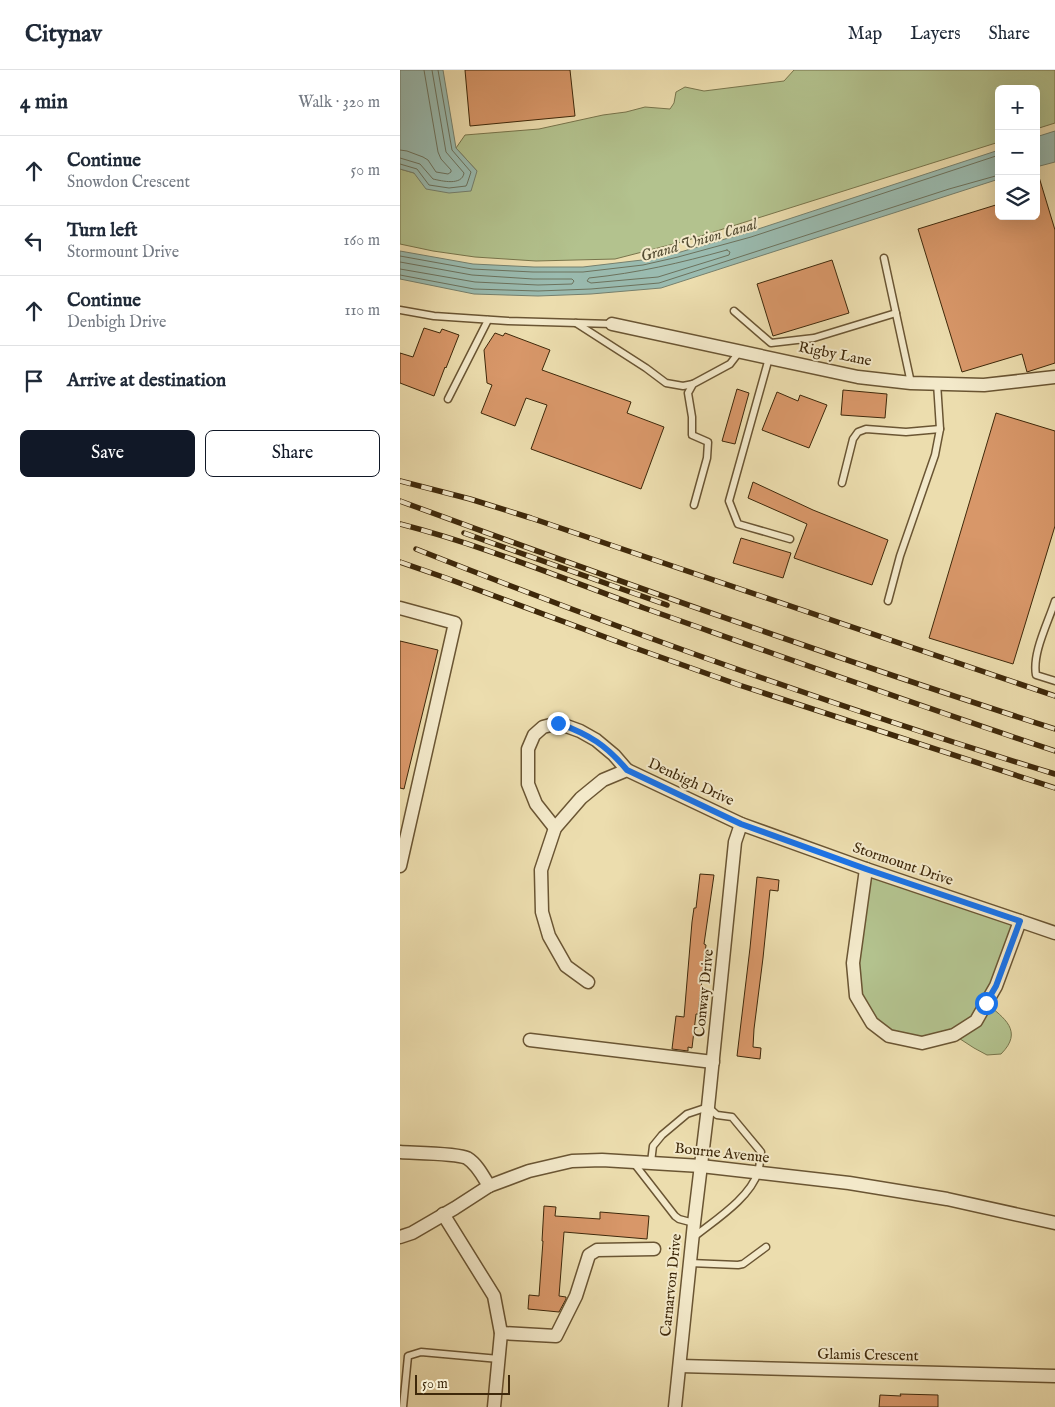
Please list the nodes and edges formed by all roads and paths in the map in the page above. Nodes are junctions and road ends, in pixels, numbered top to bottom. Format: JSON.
{"nodes":[{"id":1,"x":884,"y":258,"type":"dead end"},
{"id":2,"x":400,"y":310,"type":"edge"},
{"id":3,"x":734,"y":311,"type":"dead end"},
{"id":4,"x":896,"y":313,"type":"junction"},
{"id":5,"x":488,"y":320,"type":"junction"},
{"id":6,"x":576,"y":323,"type":"junction"},
{"id":7,"x":612,"y":324,"type":"joint"},
{"id":8,"x":740,"y":351,"type":"junction"},
{"id":9,"x":769,"y":358,"type":"junction"},
{"id":10,"x":1055,"y":377,"type":"edge"},
{"id":11,"x":911,"y":383,"type":"junction"},
{"id":12,"x":937,"y":383,"type":"junction"},
{"id":13,"x":693,"y":384,"type":"junction"},
{"id":14,"x":448,"y":399,"type":"dead end"},
{"id":15,"x":940,"y":429,"type":"junction"},
{"id":16,"x":842,"y":483,"type":"dead end"},
{"id":17,"x":694,"y":505,"type":"dead end"},
{"id":18,"x":790,"y":539,"type":"dead end"},
{"id":19,"x":888,"y":601,"type":"dead end"},
{"id":20,"x":1055,"y":602,"type":"edge"},
{"id":21,"x":400,"y":608,"type":"edge"},
{"id":22,"x":1055,"y":681,"type":"edge"},
{"id":23,"x":627,"y":770,"type":"junction"},
{"id":24,"x":741,"y":824,"type":"junction"},
{"id":25,"x":555,"y":828,"type":"junction"},
{"id":26,"x":400,"y":866,"type":"edge"},
{"id":27,"x":866,"y":869,"type":"junction"},
{"id":28,"x":1020,"y":921,"type":"junction"},
{"id":29,"x":1055,"y":934,"type":"edge"},
{"id":30,"x":588,"y":982,"type":"dead end"},
{"id":31,"x":530,"y":1040,"type":"dead end"},
{"id":32,"x":713,"y":1062,"type":"junction"},
{"id":33,"x":708,"y":1107,"type":"junction"},
{"id":34,"x":400,"y":1152,"type":"edge"},
{"id":35,"x":632,"y":1162,"type":"junction"},
{"id":36,"x":651,"y":1162,"type":"junction"},
{"id":37,"x":701,"y":1166,"type":"junction"},
{"id":38,"x":758,"y":1172,"type":"junction"},
{"id":39,"x":489,"y":1186,"type":"junction"},
{"id":40,"x":443,"y":1214,"type":"junction"},
{"id":41,"x":694,"y":1223,"type":"junction"},
{"id":42,"x":1055,"y":1223,"type":"edge"},
{"id":43,"x":400,"y":1237,"type":"edge"},
{"id":44,"x":692,"y":1238,"type":"junction"},
{"id":45,"x":766,"y":1246,"type":"dead end"},
{"id":46,"x":654,"y":1249,"type":"dead end"},
{"id":47,"x":690,"y":1263,"type":"junction"},
{"id":48,"x":502,"y":1333,"type":"junction"},
{"id":49,"x":499,"y":1359,"type":"junction"},
{"id":50,"x":680,"y":1366,"type":"junction"},
{"id":51,"x":1055,"y":1376,"type":"edge"},
{"id":52,"x":404,"y":1407,"type":"edge"},
{"id":53,"x":494,"y":1407,"type":"edge"},
{"id":54,"x":675,"y":1407,"type":"edge"}],
"edges":[{"from":1,"to":4,"type":"lane"},
{"from":2,"to":5,"type":"lane"},
{"from":3,"to":4,"type":"lane"},
{"from":4,"to":11,"type":"lane"},
{"from":5,"to":6,"type":"lane"},
{"from":5,"to":14,"type":"lane"},
{"from":6,"to":7,"type":"lane"},
{"from":6,"to":13,"type":"lane"},
{"from":7,"to":8,"type":"street","name":"Rigby Lane"},
{"from":8,"to":9,"type":"street","name":"Rigby Lane"},
{"from":8,"to":13,"type":"lane"},
{"from":9,"to":11,"type":"street","name":"Rigby Lane"},
{"from":9,"to":18,"type":"lane"},
{"from":10,"to":12,"type":"street","name":"Rigby Lane"},
{"from":11,"to":12,"type":"street","name":"Rigby Lane"},
{"from":12,"to":15,"type":"lane"},
{"from":13,"to":17,"type":"lane"},
{"from":15,"to":16,"type":"lane"},
{"from":15,"to":19,"type":"lane"},
{"from":20,"to":22,"type":"lane"},
{"from":21,"to":26,"type":"street"},
{"from":23,"to":24,"type":"street","name":"Denbigh Drive"},
{"from":23,"to":25,"type":"street","name":"Denbigh Drive"},
{"from":23,"to":25,"type":"street","name":"Denbigh Drive"},
{"from":24,"to":27,"type":"street","name":"Stormount Drive"},
{"from":24,"to":32,"type":"street","name":"Conway Drive"},
{"from":25,"to":30,"type":"street","name":"Denbigh Drive"},
{"from":27,"to":28,"type":"street","name":"Stormount Drive"},
{"from":27,"to":28,"type":"street"},
{"from":28,"to":29,"type":"street","name":"Stormount Drive"},
{"from":31,"to":32,"type":"street"},
{"from":32,"to":33,"type":"street","name":"Conway Drive"},
{"from":33,"to":36,"type":"lane"},
{"from":33,"to":37,"type":"street","name":"Conway Drive"},
{"from":33,"to":38,"type":"lane"},
{"from":34,"to":39,"type":"street"},
{"from":35,"to":36,"type":"street","name":"Bourne Avenue"},
{"from":35,"to":39,"type":"street","name":"Bourne Avenue"},
{"from":35,"to":41,"type":"lane"},
{"from":36,"to":37,"type":"street","name":"Bourne Avenue"},
{"from":37,"to":38,"type":"street","name":"Bourne Avenue"},
{"from":37,"to":41,"type":"street","name":"Carnarvon Drive"},
{"from":38,"to":42,"type":"street","name":"Bourne Avenue"},
{"from":38,"to":44,"type":"lane"},
{"from":39,"to":40,"type":"street","name":"Bourne Avenue"},
{"from":40,"to":43,"type":"street","name":"Bourne Avenue"},
{"from":40,"to":48,"type":"street"},
{"from":41,"to":44,"type":"street","name":"Carnarvon Drive"},
{"from":44,"to":47,"type":"street","name":"Carnarvon Drive"},
{"from":45,"to":47,"type":"lane"},
{"from":46,"to":48,"type":"street"},
{"from":47,"to":50,"type":"street","name":"Carnarvon Drive"},
{"from":48,"to":49,"type":"street"},
{"from":49,"to":52,"type":"lane"},
{"from":49,"to":53,"type":"street"},
{"from":50,"to":51,"type":"street","name":"Glamis Crescent"},
{"from":50,"to":54,"type":"street","name":"Carnarvon Drive"}]}
